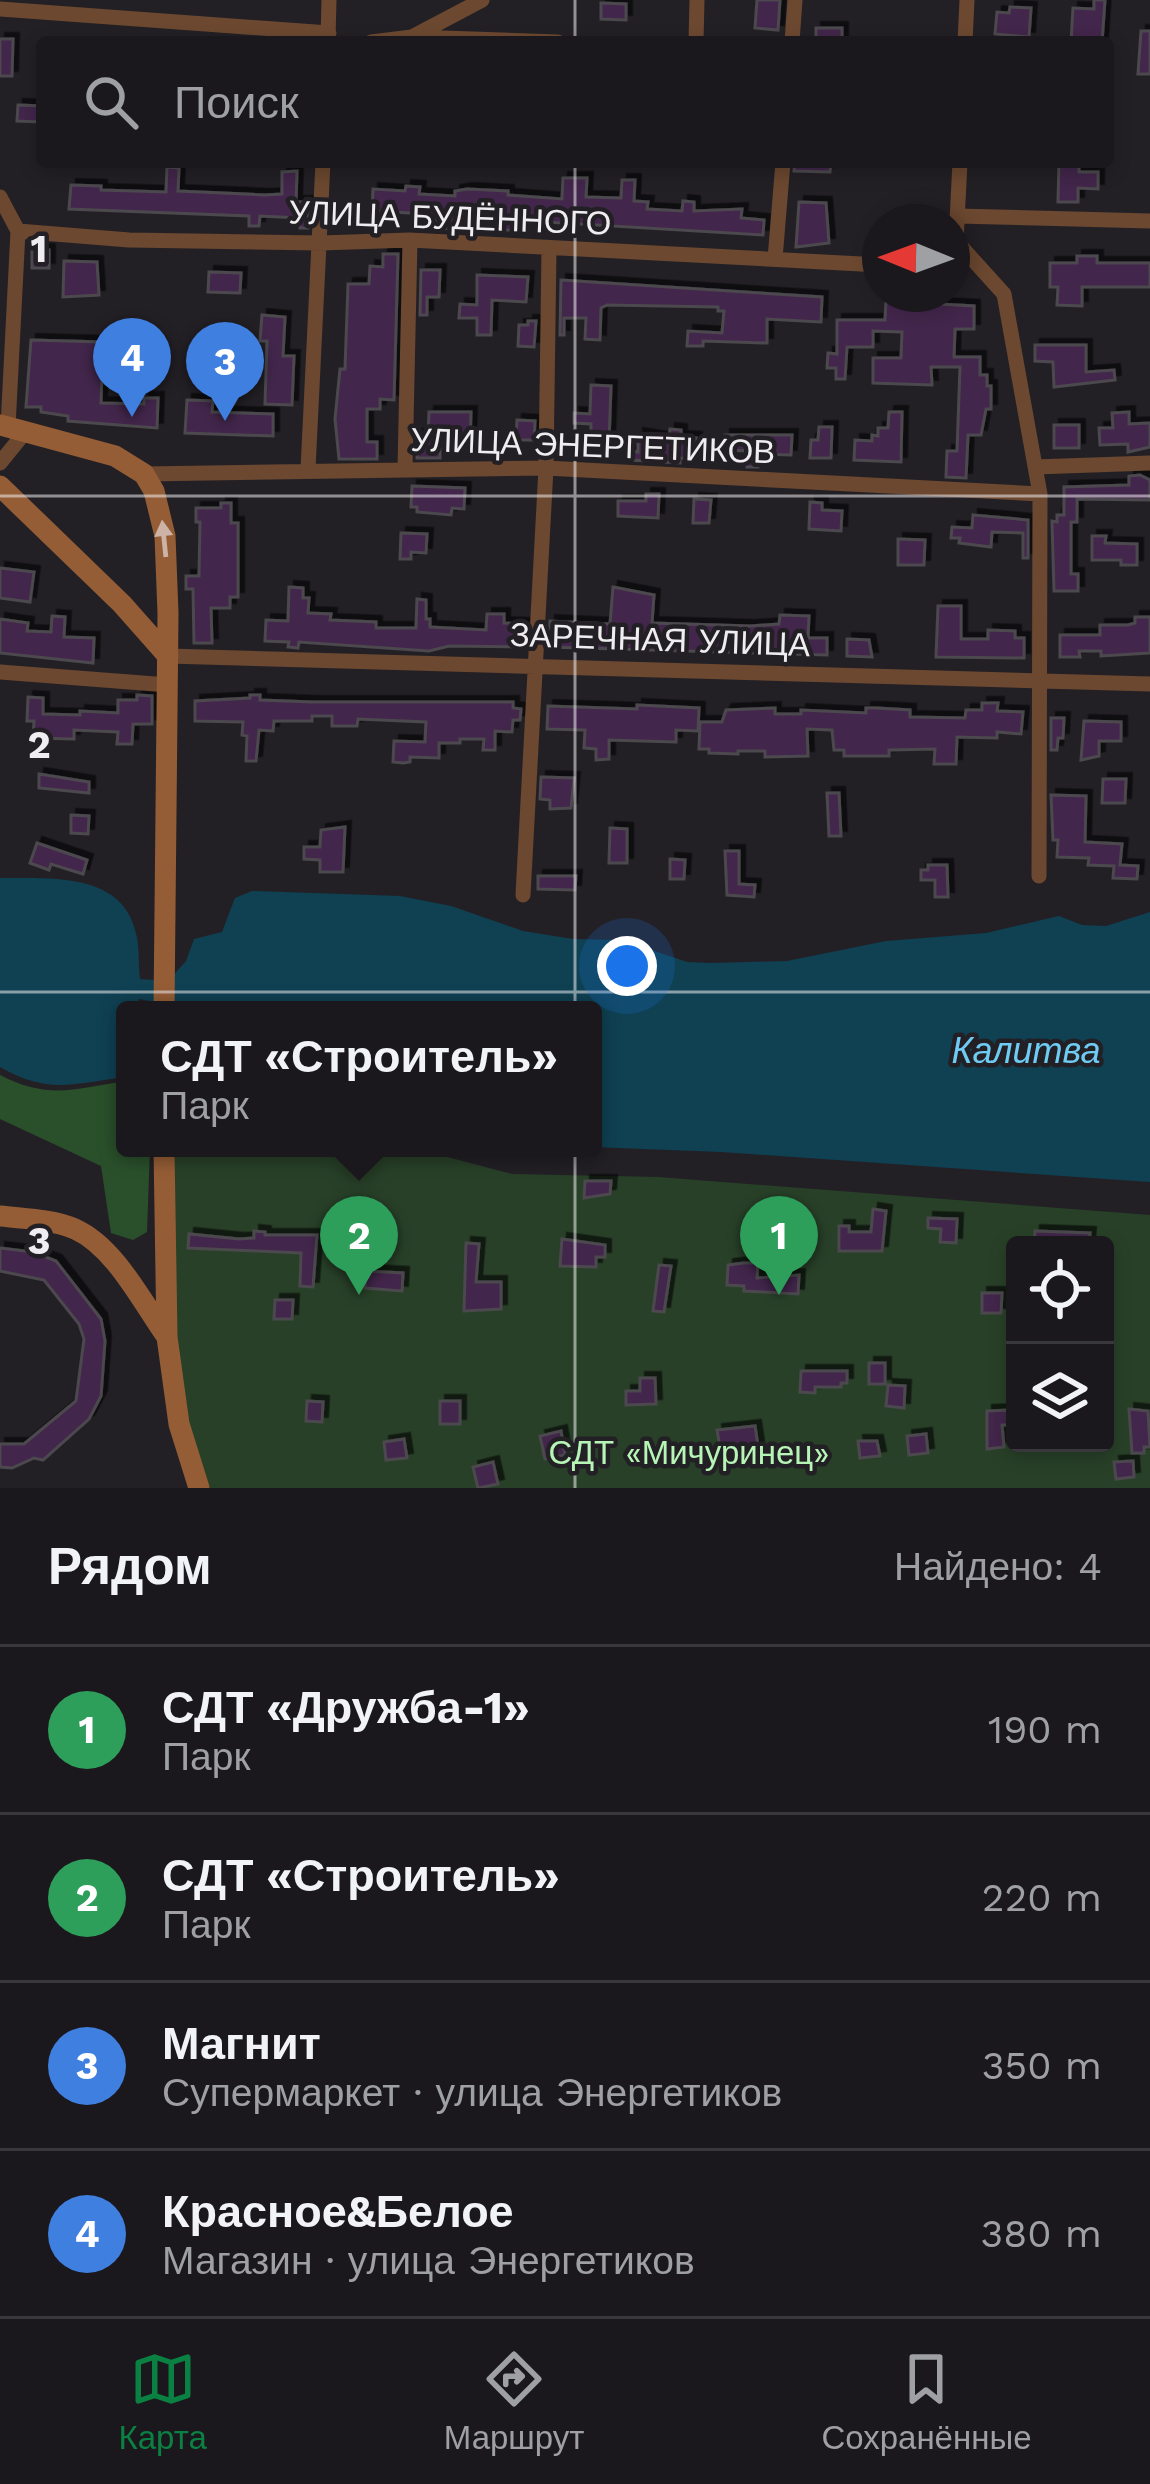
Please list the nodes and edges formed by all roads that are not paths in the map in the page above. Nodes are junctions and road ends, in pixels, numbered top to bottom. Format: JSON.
{"nodes":[{"id":1,"x":329,"y":0,"type":"edge"},
{"id":2,"x":482,"y":0,"type":"edge"},
{"id":3,"x":697,"y":0,"type":"edge"},
{"id":4,"x":795,"y":0,"type":"edge"},
{"id":5,"x":967,"y":0,"type":"edge"},
{"id":6,"x":0,"y":9,"type":"edge"},
{"id":7,"x":305,"y":36,"type":"edge"},
{"id":8,"x":328,"y":36,"type":"edge"},
{"id":9,"x":414,"y":36,"type":"edge"},
{"id":10,"x":696,"y":36,"type":"edge"},
{"id":11,"x":792,"y":36,"type":"edge"},
{"id":12,"x":965,"y":36,"type":"edge"},
{"id":13,"x":324,"y":168,"type":"edge"},
{"id":14,"x":783,"y":168,"type":"edge"},
{"id":15,"x":959,"y":168,"type":"edge"},
{"id":16,"x":0,"y":197,"type":"edge"},
{"id":17,"x":957,"y":204,"type":"edge"},
{"id":18,"x":970,"y":216,"type":"edge"},
{"id":19,"x":1150,"y":220,"type":"edge"},
{"id":20,"x":18,"y":231,"type":"junction"},
{"id":21,"x":410,"y":240,"type":"junction"},
{"id":22,"x":322,"y":243,"type":"junction"},
{"id":23,"x":549,"y":248,"type":"junction"},
{"id":24,"x":775,"y":260,"type":"junction"},
{"id":25,"x":970,"y":260,"type":"edge"},
{"id":26,"x":862,"y":264,"type":"edge"},
{"id":27,"x":11,"y":428,"type":"edge"},
{"id":28,"x":0,"y":463,"type":"edge"},
{"id":29,"x":1150,"y":463,"type":"edge"},
{"id":30,"x":1035,"y":467,"type":"junction"},
{"id":31,"x":546,"y":468,"type":"junction"},
{"id":32,"x":308,"y":469,"type":"junction"},
{"id":33,"x":405,"y":469,"type":"junction"},
{"id":34,"x":144,"y":474,"type":"junction"},
{"id":35,"x":0,"y":486,"type":"edge"},
{"id":36,"x":1040,"y":494,"type":"junction"},
{"id":37,"x":168,"y":613,"type":"junction"},
{"id":38,"x":142,"y":627,"type":"junction"},
{"id":39,"x":168,"y":656,"type":"junction"},
{"id":40,"x":536,"y":665,"type":"junction"},
{"id":41,"x":0,"y":672,"type":"edge"},
{"id":42,"x":1042,"y":679,"type":"junction"},
{"id":43,"x":1150,"y":684,"type":"edge"},
{"id":44,"x":168,"y":685,"type":"junction"},
{"id":45,"x":1039,"y":876,"type":"dead end"},
{"id":46,"x":524,"y":895,"type":"dead end"},
{"id":47,"x":164,"y":1001,"type":"edge"},
{"id":48,"x":164,"y":1157,"type":"edge"},
{"id":49,"x":0,"y":1216,"type":"edge"},
{"id":50,"x":167,"y":1337,"type":"junction"},
{"id":51,"x":200,"y":1488,"type":"edge"}],
"edges":[{"from":1,"to":8,"type":"street"},
{"from":2,"to":9,"type":"street"},
{"from":3,"to":10,"type":"street"},
{"from":4,"to":11,"type":"street"},
{"from":5,"to":12,"type":"street"},
{"from":6,"to":7,"type":"street"},
{"from":13,"to":22,"type":"street"},
{"from":14,"to":24,"type":"street"},
{"from":15,"to":17,"type":"street"},
{"from":16,"to":20,"type":"street"},
{"from":18,"to":19,"type":"street"},
{"from":20,"to":22,"type":"street","name":"УЛИЦА БУДЁННОГО"},
{"from":20,"to":27,"type":"street"},
{"from":21,"to":22,"type":"street","name":"УЛИЦА БУДЁННОГО"},
{"from":21,"to":23,"type":"street","name":"УЛИЦА БУДЁННОГО"},
{"from":21,"to":33,"type":"street"},
{"from":22,"to":32,"type":"street"},
{"from":23,"to":24,"type":"street","name":"УЛИЦА БУДЁННОГО"},
{"from":23,"to":31,"type":"street"},
{"from":24,"to":26,"type":"street","name":"УЛИЦА БУДЁННОГО"},
{"from":25,"to":30,"type":"street"},
{"from":27,"to":28,"type":"street"},
{"from":27,"to":34,"type":"main road"},
{"from":29,"to":30,"type":"street"},
{"from":30,"to":36,"type":"street"},
{"from":31,"to":33,"type":"street","name":"УЛИЦА ЭНЕРГЕТИКОВ"},
{"from":31,"to":36,"type":"street","name":"УЛИЦА ЭНЕРГЕТИКОВ"},
{"from":31,"to":40,"type":"street"},
{"from":32,"to":33,"type":"street","name":"УЛИЦА ЭНЕРГЕТИКОВ"},
{"from":32,"to":34,"type":"street","name":"УЛИЦА ЭНЕРГЕТИКОВ"},
{"from":37,"to":34,"type":"main road","one_way":true},
{"from":35,"to":38,"type":"main road"},
{"from":36,"to":42,"type":"street"},
{"from":37,"to":38,"type":"street"},
{"from":37,"to":39,"type":"main road"},
{"from":38,"to":39,"type":"main road"},
{"from":39,"to":40,"type":"street","name":"ЗАРЕЧНАЯ УЛИЦА"},
{"from":39,"to":44,"type":"main road"},
{"from":40,"to":42,"type":"street","name":"ЗАРЕЧНАЯ УЛИЦА"},
{"from":40,"to":46,"type":"street"},
{"from":41,"to":44,"type":"street"},
{"from":42,"to":43,"type":"street","name":"ЗАРЕЧНАЯ УЛИЦА"},
{"from":42,"to":45,"type":"street"},
{"from":44,"to":47,"type":"main road"},
{"from":48,"to":50,"type":"main road"},
{"from":49,"to":50,"type":"main road"},
{"from":50,"to":51,"type":"main road"}]}
